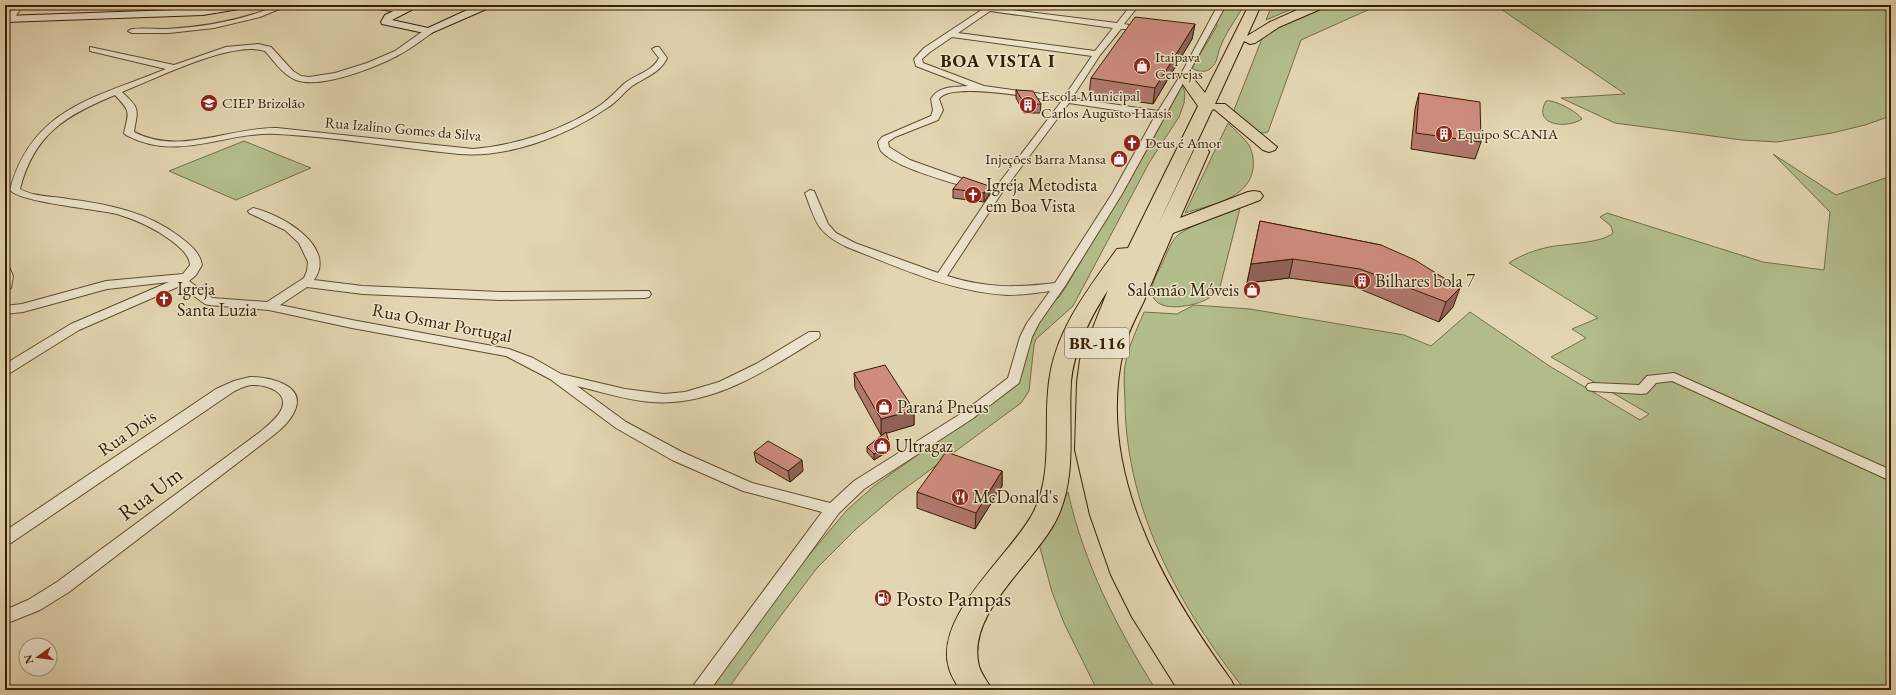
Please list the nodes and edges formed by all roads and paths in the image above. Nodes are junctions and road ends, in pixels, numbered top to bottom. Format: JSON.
{"nodes":[{"id":1,"x":246,"y":5,"type":"edge"},
{"id":2,"x":285,"y":5,"type":"edge"},
{"id":3,"x":369,"y":5,"type":"edge"},
{"id":4,"x":416,"y":5,"type":"edge"},
{"id":5,"x":487,"y":5,"type":"edge"},
{"id":6,"x":1134,"y":5,"type":"edge"},
{"id":7,"x":1222,"y":5,"type":"edge"},
{"id":8,"x":1254,"y":5,"type":"edge"},
{"id":9,"x":1264,"y":5,"type":"edge"},
{"id":10,"x":1319,"y":5,"type":"edge"},
{"id":11,"x":18,"y":7,"type":"edge"},
{"id":12,"x":992,"y":7,"type":"edge"},
{"id":13,"x":401,"y":11,"type":"junction"},
{"id":14,"x":6,"y":17,"type":"edge"},
{"id":15,"x":1120,"y":26,"type":"junction"},
{"id":16,"x":1136,"y":28,"type":"edge"},
{"id":17,"x":132,"y":31,"type":"dead end"},
{"id":18,"x":429,"y":31,"type":"junction"},
{"id":19,"x":950,"y":34,"type":"junction"},
{"id":20,"x":1250,"y":40,"type":"junction"},
{"id":21,"x":93,"y":49,"type":"dead end"},
{"id":22,"x":656,"y":49,"type":"dead end"},
{"id":23,"x":1098,"y":54,"type":"junction"},
{"id":24,"x":174,"y":68,"type":"junction"},
{"id":25,"x":1184,"y":76,"type":"junction"},
{"id":26,"x":982,"y":88,"type":"junction"},
{"id":27,"x":117,"y":92,"type":"junction"},
{"id":28,"x":1067,"y":100,"type":"junction"},
{"id":29,"x":1213,"y":107,"type":"junction"},
{"id":30,"x":1161,"y":114,"type":"junction"},
{"id":31,"x":1269,"y":147,"type":"dead end"},
{"id":32,"x":1170,"y":182,"type":"junction"},
{"id":33,"x":990,"y":191,"type":"junction"},
{"id":34,"x":810,"y":193,"type":"dead end"},
{"id":35,"x":1254,"y":196,"type":"dead end"},
{"id":36,"x":253,"y":211,"type":"dead end"},
{"id":37,"x":1164,"y":230,"type":"junction"},
{"id":38,"x":5,"y":269,"type":"edge"},
{"id":39,"x":940,"y":278,"type":"junction"},
{"id":40,"x":184,"y":279,"type":"junction"},
{"id":41,"x":305,"y":283,"type":"junction"},
{"id":42,"x":1059,"y":286,"type":"junction"},
{"id":43,"x":5,"y":288,"type":"edge"},
{"id":44,"x":645,"y":294,"type":"dead end"},
{"id":45,"x":270,"y":306,"type":"junction"},
{"id":46,"x":5,"y":310,"type":"edge"},
{"id":47,"x":814,"y":336,"type":"dead end"},
{"id":48,"x":5,"y":370,"type":"edge"},
{"id":49,"x":555,"y":376,"type":"junction"},
{"id":50,"x":278,"y":386,"type":"joint"},
{"id":51,"x":1593,"y":387,"type":"dead end"},
{"id":52,"x":1891,"y":476,"type":"edge"},
{"id":53,"x":833,"y":509,"type":"junction"},
{"id":54,"x":5,"y":540,"type":"edge"},
{"id":55,"x":5,"y":617,"type":"edge"},
{"id":56,"x":699,"y":690,"type":"edge"},
{"id":57,"x":976,"y":690,"type":"edge"},
{"id":58,"x":1195,"y":690,"type":"edge"},
{"id":59,"x":1220,"y":690,"type":"edge"}],
"edges":[{"from":1,"to":14,"type":"street"},
{"from":2,"to":17,"type":"street"},
{"from":3,"to":13,"type":"street"},
{"from":4,"to":13,"type":"street"},
{"from":5,"to":18,"type":"street"},
{"from":6,"to":15,"type":"street"},
{"from":7,"to":25,"type":"street"},
{"from":8,"to":29,"type":"highway","number":"BR-116"},
{"from":9,"to":20,"type":"highway","number":"BR-116"},
{"from":10,"to":20,"type":"highway"},
{"from":11,"to":14,"type":"street"},
{"from":12,"to":15,"type":"street"},
{"from":12,"to":19,"type":"street"},
{"from":13,"to":18,"type":"street"},
{"from":15,"to":16,"type":"street"},
{"from":15,"to":23,"type":"street"},
{"from":18,"to":24,"type":"street"},
{"from":19,"to":23,"type":"street"},
{"from":19,"to":26,"type":"street"},
{"from":20,"to":29,"type":"highway","number":"BR-116"},
{"from":21,"to":24,"type":"street"},
{"from":22,"to":27,"type":"street","name":"Rua Izalino Gomes da Silva"},
{"from":23,"to":28,"type":"street"},
{"from":24,"to":27,"type":"street"},
{"from":25,"to":29,"type":"highway"},
{"from":25,"to":30,"type":"street"},
{"from":26,"to":28,"type":"street"},
{"from":26,"to":33,"type":"street"},
{"from":27,"to":40,"type":"street"},
{"from":28,"to":30,"type":"street"},
{"from":28,"to":33,"type":"street"},
{"from":29,"to":31,"type":"highway"},
{"from":29,"to":32,"type":"highway","number":"BR-116"},
{"from":29,"to":37,"type":"highway","number":"BR-116"},
{"from":30,"to":42,"type":"street"},
{"from":32,"to":57,"type":"highway"},
{"from":32,"to":58,"type":"highway","number":"BR-116"},
{"from":33,"to":39,"type":"street"},
{"from":34,"to":39,"type":"street"},
{"from":35,"to":37,"type":"highway"},
{"from":36,"to":41,"type":"street"},
{"from":37,"to":59,"type":"highway","number":"BR-116"},
{"from":38,"to":43,"type":"street"},
{"from":39,"to":42,"type":"street"},
{"from":40,"to":45,"type":"street","name":"Rua Osmar Portugal"},
{"from":40,"to":46,"type":"street"},
{"from":40,"to":48,"type":"street"},
{"from":41,"to":44,"type":"street"},
{"from":41,"to":45,"type":"street"},
{"from":42,"to":53,"type":"street"},
{"from":45,"to":49,"type":"street","name":"Rua Osmar Portugal"},
{"from":47,"to":49,"type":"street"},
{"from":49,"to":53,"type":"street","name":"Rua Osmar Portugal"},
{"from":50,"to":54,"type":"street","name":"Rua Dois"},
{"from":50,"to":55,"type":"street","name":"Rua Um"},
{"from":51,"to":52,"type":"street"},
{"from":53,"to":56,"type":"street"}]}
